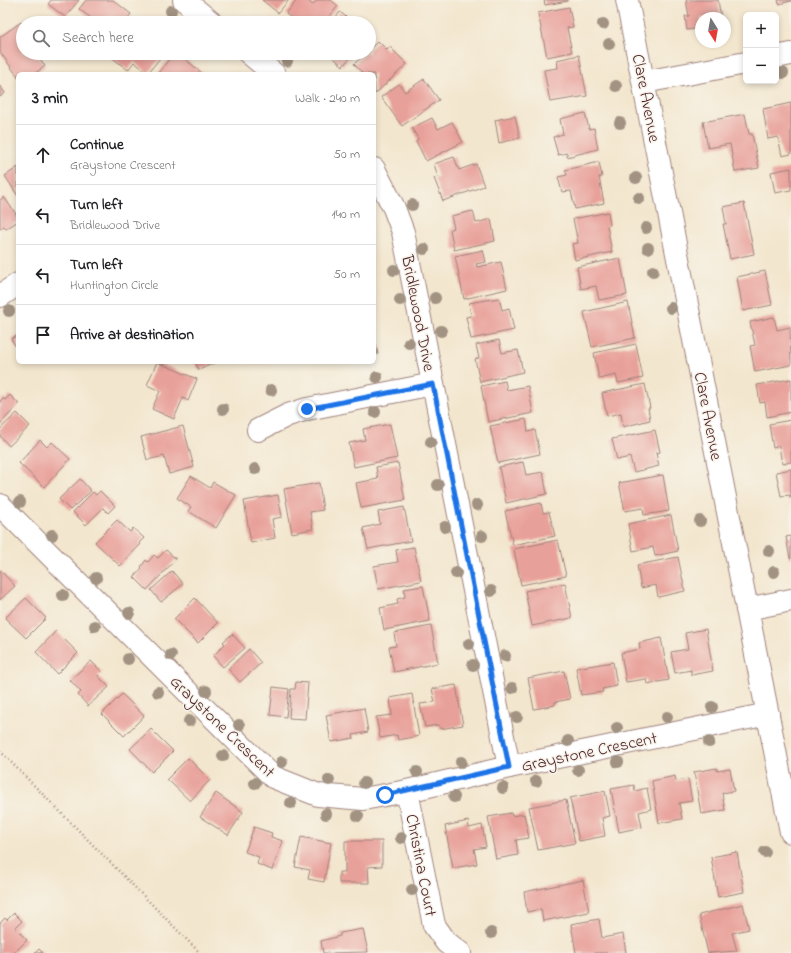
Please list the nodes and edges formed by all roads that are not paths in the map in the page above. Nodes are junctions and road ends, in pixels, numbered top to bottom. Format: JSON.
{"nodes":[{"id":1,"x":184,"y":0,"type":"edge"},
{"id":2,"x":627,"y":0,"type":"edge"},
{"id":3,"x":203,"y":16,"type":"edge"},
{"id":4,"x":791,"y":54,"type":"edge"},
{"id":5,"x":779,"y":56,"type":"edge"},
{"id":6,"x":743,"y":64,"type":"edge"},
{"id":7,"x":644,"y":82,"type":"junction"},
{"id":8,"x":376,"y":173,"type":"edge"},
{"id":9,"x":16,"y":285,"type":"edge"},
{"id":10,"x":0,"y":296,"type":"edge"},
{"id":11,"x":433,"y":384,"type":"junction"},
{"id":12,"x":258,"y":430,"type":"dead end"},
{"id":13,"x":0,"y":505,"type":"edge"},
{"id":14,"x":791,"y":600,"type":"edge"},
{"id":15,"x":747,"y":609,"type":"junction"},
{"id":16,"x":768,"y":714,"type":"junction"},
{"id":17,"x":509,"y":767,"type":"junction"},
{"id":18,"x":408,"y":791,"type":"junction"},
{"id":19,"x":791,"y":832,"type":"edge"},
{"id":20,"x":460,"y":953,"type":"edge"}],
"edges":[{"from":1,"to":3,"type":"street"},
{"from":2,"to":7,"type":"street","name":"Clare Avenue"},
{"from":4,"to":5,"type":"street"},
{"from":6,"to":7,"type":"street"},
{"from":7,"to":15,"type":"street","name":"Clare Avenue"},
{"from":8,"to":11,"type":"street","name":"Bridlewood Drive"},
{"from":9,"to":10,"type":"street"},
{"from":11,"to":12,"type":"street"},
{"from":11,"to":17,"type":"street","name":"Bridlewood Drive"},
{"from":13,"to":18,"type":"street","name":"Graystone Crescent"},
{"from":14,"to":15,"type":"street"},
{"from":15,"to":16,"type":"street","name":"Clare Avenue"},
{"from":16,"to":17,"type":"street","name":"Graystone Crescent"},
{"from":16,"to":19,"type":"street","name":"Clare Avenue"},
{"from":17,"to":18,"type":"street","name":"Graystone Crescent"},
{"from":18,"to":20,"type":"street","name":"Christina Court"}]}
